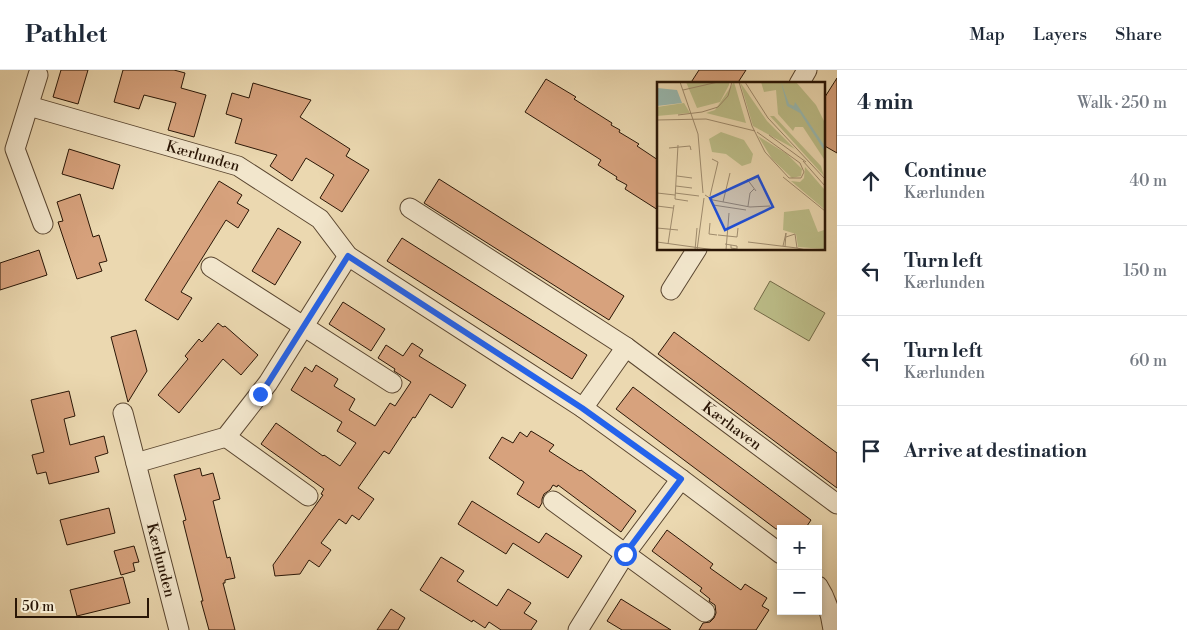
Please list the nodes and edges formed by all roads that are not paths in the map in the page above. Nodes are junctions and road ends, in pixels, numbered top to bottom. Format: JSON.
{"nodes":[{"id":1,"x":38,"y":75,"type":"dead end"},
{"id":2,"x":29,"y":106,"type":"junction"},
{"id":3,"x":410,"y":208,"type":"dead end"},
{"id":4,"x":43,"y":224,"type":"dead end"},
{"id":5,"x":696,"y":250,"type":"edge"},
{"id":6,"x":348,"y":256,"type":"junction"},
{"id":7,"x":211,"y":267,"type":"dead end"},
{"id":8,"x":671,"y":290,"type":"dead end"},
{"id":9,"x":304,"y":326,"type":"junction"},
{"id":10,"x":626,"y":347,"type":"junction"},
{"id":11,"x":392,"y":383,"type":"dead end"},
{"id":12,"x":582,"y":408,"type":"junction"},
{"id":13,"x":123,"y":413,"type":"dead end"},
{"id":14,"x":226,"y":437,"type":"junction"},
{"id":15,"x":136,"y":462,"type":"junction"},
{"id":16,"x":681,"y":479,"type":"junction"},
{"id":17,"x":308,"y":496,"type":"dead end"},
{"id":18,"x":553,"y":501,"type":"dead end"},
{"id":19,"x":837,"y":504,"type":"edge"},
{"id":20,"x":777,"y":551,"type":"edge"},
{"id":21,"x":625,"y":554,"type":"junction"},
{"id":22,"x":822,"y":592,"type":"edge"},
{"id":23,"x":705,"y":612,"type":"dead end"},
{"id":24,"x":179,"y":630,"type":"edge"},
{"id":25,"x":578,"y":630,"type":"edge"},
{"id":26,"x":833,"y":630,"type":"edge"}],
"edges":[{"from":1,"to":2,"type":"street"},
{"from":2,"to":4,"type":"street"},
{"from":2,"to":6,"type":"street","name":"Kærlunden"},
{"from":3,"to":10,"type":"street","name":"Kærhaven"},
{"from":5,"to":8,"type":"street"},
{"from":6,"to":9,"type":"street"},
{"from":6,"to":12,"type":"street","name":"Kærlunden"},
{"from":7,"to":9,"type":"street"},
{"from":9,"to":11,"type":"street"},
{"from":9,"to":14,"type":"street"},
{"from":10,"to":12,"type":"street"},
{"from":10,"to":19,"type":"street","name":"Kærhaven"},
{"from":12,"to":16,"type":"street","name":"Kærlunden"},
{"from":13,"to":15,"type":"street","name":"Kærlunden"},
{"from":14,"to":15,"type":"street"},
{"from":14,"to":17,"type":"street"},
{"from":15,"to":24,"type":"street","name":"Kærlunden"},
{"from":16,"to":20,"type":"street","name":"Kærlunden"},
{"from":16,"to":21,"type":"street"},
{"from":18,"to":21,"type":"street"},
{"from":21,"to":23,"type":"street"},
{"from":21,"to":25,"type":"street"},
{"from":22,"to":26,"type":"street"}]}
